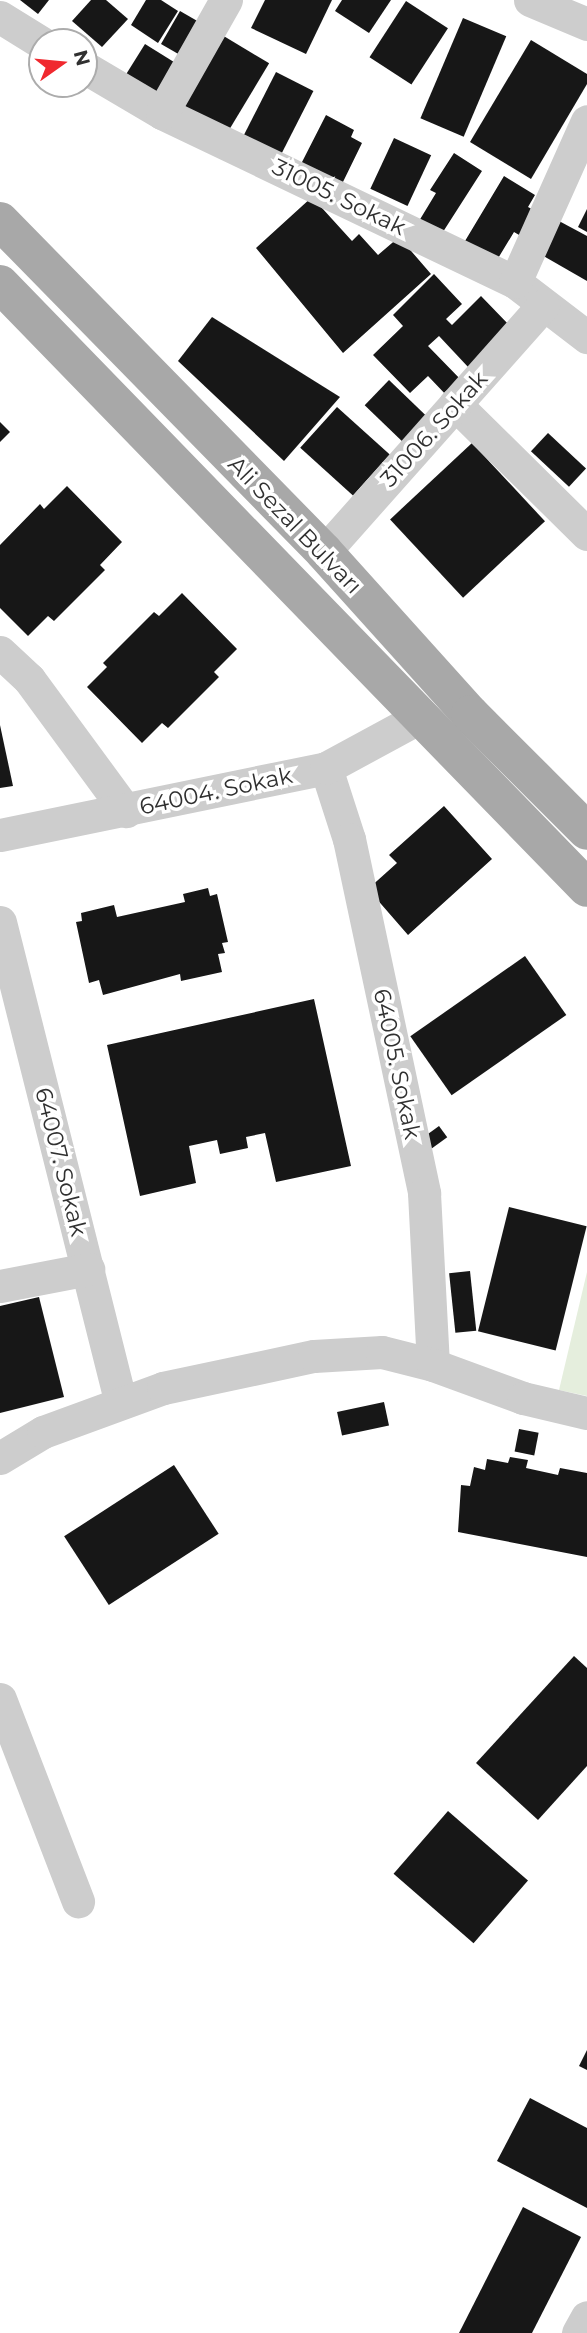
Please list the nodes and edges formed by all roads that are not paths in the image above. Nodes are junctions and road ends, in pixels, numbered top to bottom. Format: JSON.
{"nodes":[{"id":1,"x":226,"y":0,"type":"edge"},
{"id":2,"x":530,"y":0,"type":"edge"},
{"id":3,"x":0,"y":17,"type":"edge"},
{"id":4,"x":587,"y":24,"type":"edge"},
{"id":5,"x":28,"y":34,"type":"edge"},
{"id":6,"x":98,"y":75,"type":"edge"},
{"id":7,"x":162,"y":113,"type":"junction"},
{"id":8,"x":587,"y":121,"type":"edge"},
{"id":9,"x":0,"y":221,"type":"edge"},
{"id":10,"x":515,"y":282,"type":"junction"},
{"id":11,"x":0,"y":284,"type":"edge"},
{"id":12,"x":543,"y":305,"type":"junction"},
{"id":13,"x":587,"y":337,"type":"edge"},
{"id":14,"x":455,"y":404,"type":"junction"},
{"id":15,"x":587,"y":534,"type":"edge"},
{"id":16,"x":324,"y":552,"type":"junction"},
{"id":17,"x":0,"y":653,"type":"edge"},
{"id":18,"x":420,"y":717,"type":"junction"},
{"id":19,"x":326,"y":768,"type":"junction"},
{"id":20,"x":126,"y":811,"type":"junction"},
{"id":21,"x":587,"y":831,"type":"edge"},
{"id":22,"x":0,"y":835,"type":"edge"},
{"id":23,"x":587,"y":888,"type":"edge"},
{"id":24,"x":0,"y":922,"type":"edge"},
{"id":25,"x":88,"y":1269,"type":"junction"},
{"id":26,"x":0,"y":1286,"type":"edge"},
{"id":27,"x":433,"y":1365,"type":"junction"},
{"id":28,"x":121,"y":1402,"type":"junction"},
{"id":29,"x":587,"y":1413,"type":"edge"},
{"id":30,"x":0,"y":1458,"type":"edge"},
{"id":31,"x":0,"y":1699,"type":"edge"},
{"id":32,"x":78,"y":1901,"type":"dead end"},
{"id":33,"x":587,"y":2318,"type":"edge"},
{"id":34,"x":578,"y":2333,"type":"edge"}],
"edges":[{"from":1,"to":7,"type":"street"},
{"from":2,"to":4,"type":"street"},
{"from":3,"to":5,"type":"street"},
{"from":6,"to":7,"type":"street","name":"31005. Sokak"},
{"from":7,"to":10,"type":"street","name":"31005. Sokak"},
{"from":8,"to":10,"type":"street"},
{"from":9,"to":16,"type":"main road","name":"Ali Sezal Bulvarı"},
{"from":10,"to":12,"type":"street","name":"31005. Sokak"},
{"from":11,"to":18,"type":"main road","name":"Ali Sezal Bulvarı"},
{"from":12,"to":13,"type":"street","name":"31005. Sokak"},
{"from":12,"to":14,"type":"street","name":"31006. Sokak"},
{"from":14,"to":15,"type":"street"},
{"from":14,"to":16,"type":"street","name":"31006. Sokak"},
{"from":16,"to":21,"type":"main road","name":"Ali Sezal Bulvarı"},
{"from":17,"to":20,"type":"street"},
{"from":18,"to":19,"type":"street","name":"64004. Sokak"},
{"from":18,"to":23,"type":"main road","name":"Ali Sezal Bulvarı"},
{"from":19,"to":20,"type":"street","name":"64004. Sokak"},
{"from":19,"to":27,"type":"street","name":"64005. Sokak"},
{"from":20,"to":22,"type":"street","name":"64004. Sokak"},
{"from":24,"to":25,"type":"street","name":"64007. Sokak"},
{"from":25,"to":26,"type":"street"},
{"from":25,"to":28,"type":"street","name":"64007. Sokak"},
{"from":27,"to":28,"type":"street"},
{"from":27,"to":29,"type":"street"},
{"from":28,"to":30,"type":"street"},
{"from":31,"to":32,"type":"street"},
{"from":33,"to":34,"type":"street"}]}
